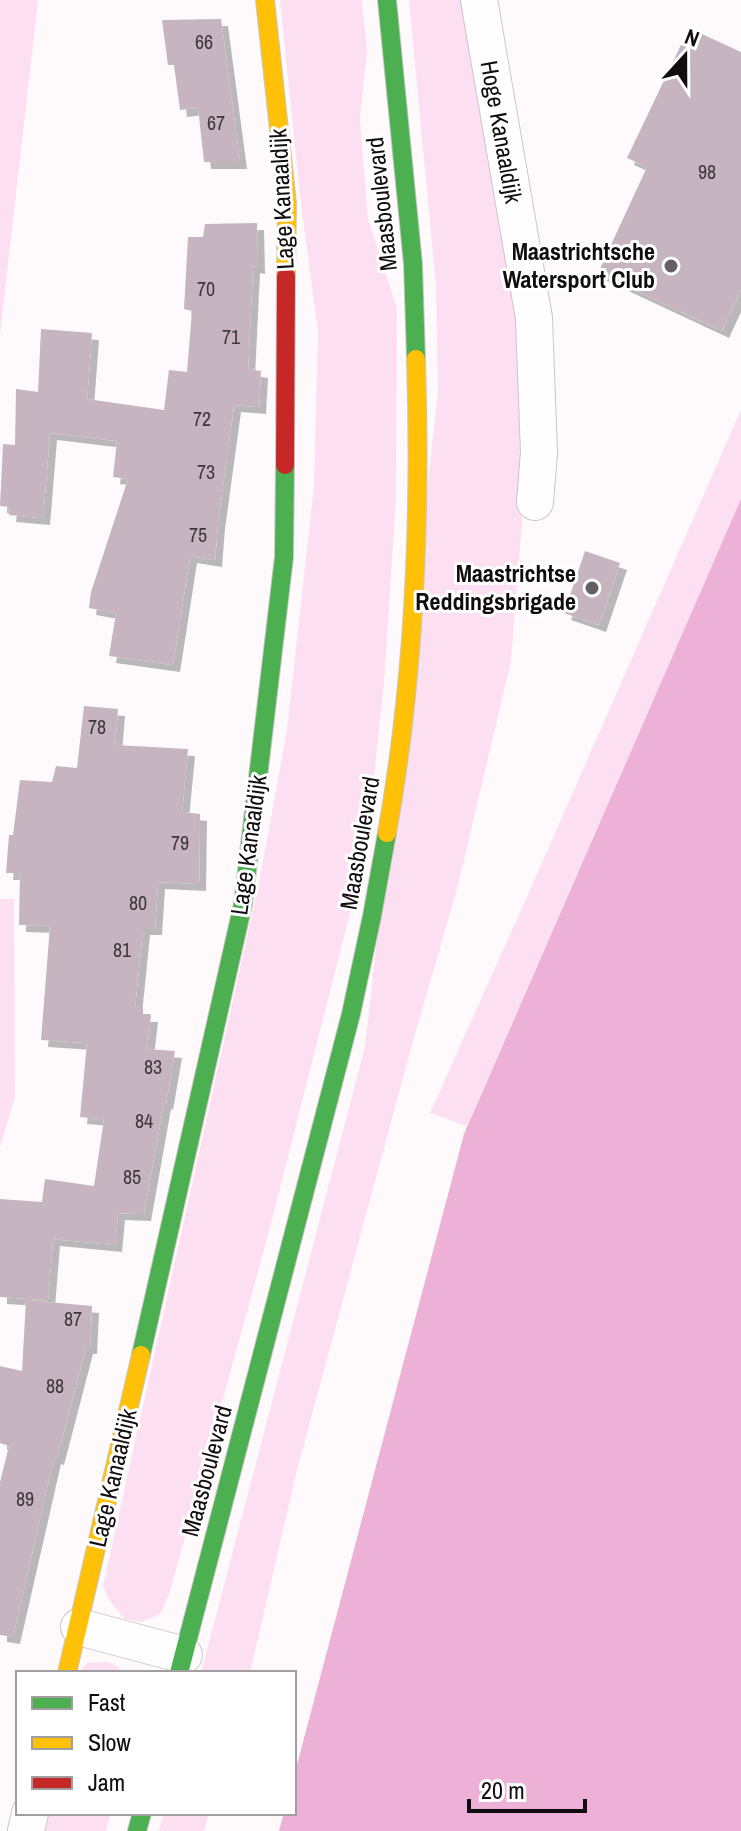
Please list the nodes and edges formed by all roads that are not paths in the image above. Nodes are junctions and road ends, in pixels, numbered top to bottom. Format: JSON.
{"nodes":[{"id":1,"x":265,"y":0,"type":"edge"},
{"id":2,"x":387,"y":0,"type":"edge"},
{"id":3,"x":479,"y":0,"type":"edge"},
{"id":4,"x":535,"y":502,"type":"dead end"},
{"id":5,"x":79,"y":1627,"type":"junction"},
{"id":6,"x":182,"y":1664,"type":"edge"},
{"id":7,"x":68,"y":1671,"type":"edge"}],
"edges":[{"from":1,"to":5,"type":"street","name":"Lage Kanaaldijk"},
{"from":2,"to":6,"type":"street","name":"Maasboulevard"},
{"from":3,"to":4,"type":"street","name":"Hoge Kanaaldijk"},
{"from":5,"to":6,"type":"street"},
{"from":5,"to":7,"type":"street","name":"Lage Kanaaldijk"}]}
